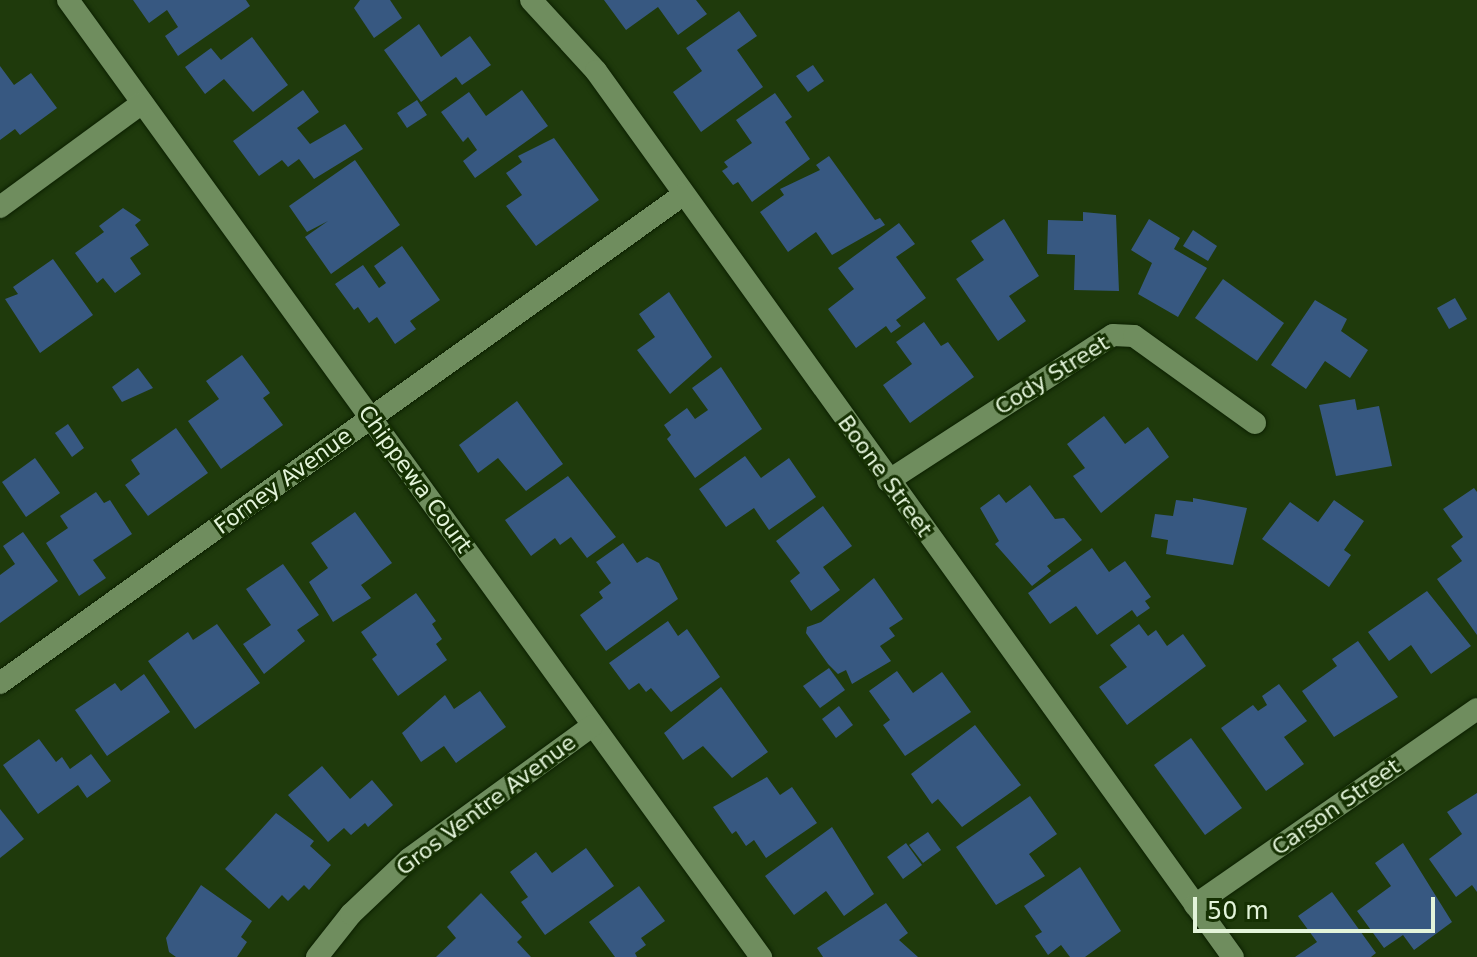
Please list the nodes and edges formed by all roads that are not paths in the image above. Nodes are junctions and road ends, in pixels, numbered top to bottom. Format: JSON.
{"nodes":[{"id":1,"x":68,"y":0,"type":"edge"},
{"id":2,"x":531,"y":0,"type":"edge"},
{"id":3,"x":142,"y":103,"type":"junction"},
{"id":4,"x":683,"y":195,"type":"junction"},
{"id":5,"x":0,"y":207,"type":"edge"},
{"id":6,"x":371,"y":418,"type":"junction"},
{"id":7,"x":1255,"y":423,"type":"dead end"},
{"id":8,"x":888,"y":481,"type":"junction"},
{"id":9,"x":0,"y":683,"type":"edge"},
{"id":10,"x":1477,"y":709,"type":"edge"},
{"id":11,"x":592,"y":726,"type":"junction"},
{"id":12,"x":1195,"y":905,"type":"junction"},
{"id":13,"x":317,"y":957,"type":"edge"},
{"id":14,"x":761,"y":957,"type":"edge"},
{"id":15,"x":1233,"y":957,"type":"edge"}],
"edges":[{"from":1,"to":3,"type":"street","name":"Chippewa Court"},
{"from":2,"to":4,"type":"street","name":"Boone Street"},
{"from":3,"to":5,"type":"street"},
{"from":3,"to":6,"type":"street","name":"Chippewa Court"},
{"from":4,"to":6,"type":"street","name":"Forney Avenue"},
{"from":4,"to":8,"type":"street","name":"Boone Street"},
{"from":6,"to":9,"type":"street","name":"Forney Avenue"},
{"from":6,"to":11,"type":"street","name":"Chippewa Court"},
{"from":7,"to":8,"type":"street","name":"Cody Street"},
{"from":8,"to":12,"type":"street","name":"Boone Street"},
{"from":10,"to":12,"type":"street","name":"Carson Street"},
{"from":11,"to":13,"type":"street","name":"Gros Ventre Avenue"},
{"from":11,"to":14,"type":"street","name":"Chippewa Court"},
{"from":12,"to":15,"type":"street","name":"Boone Street"}]}
